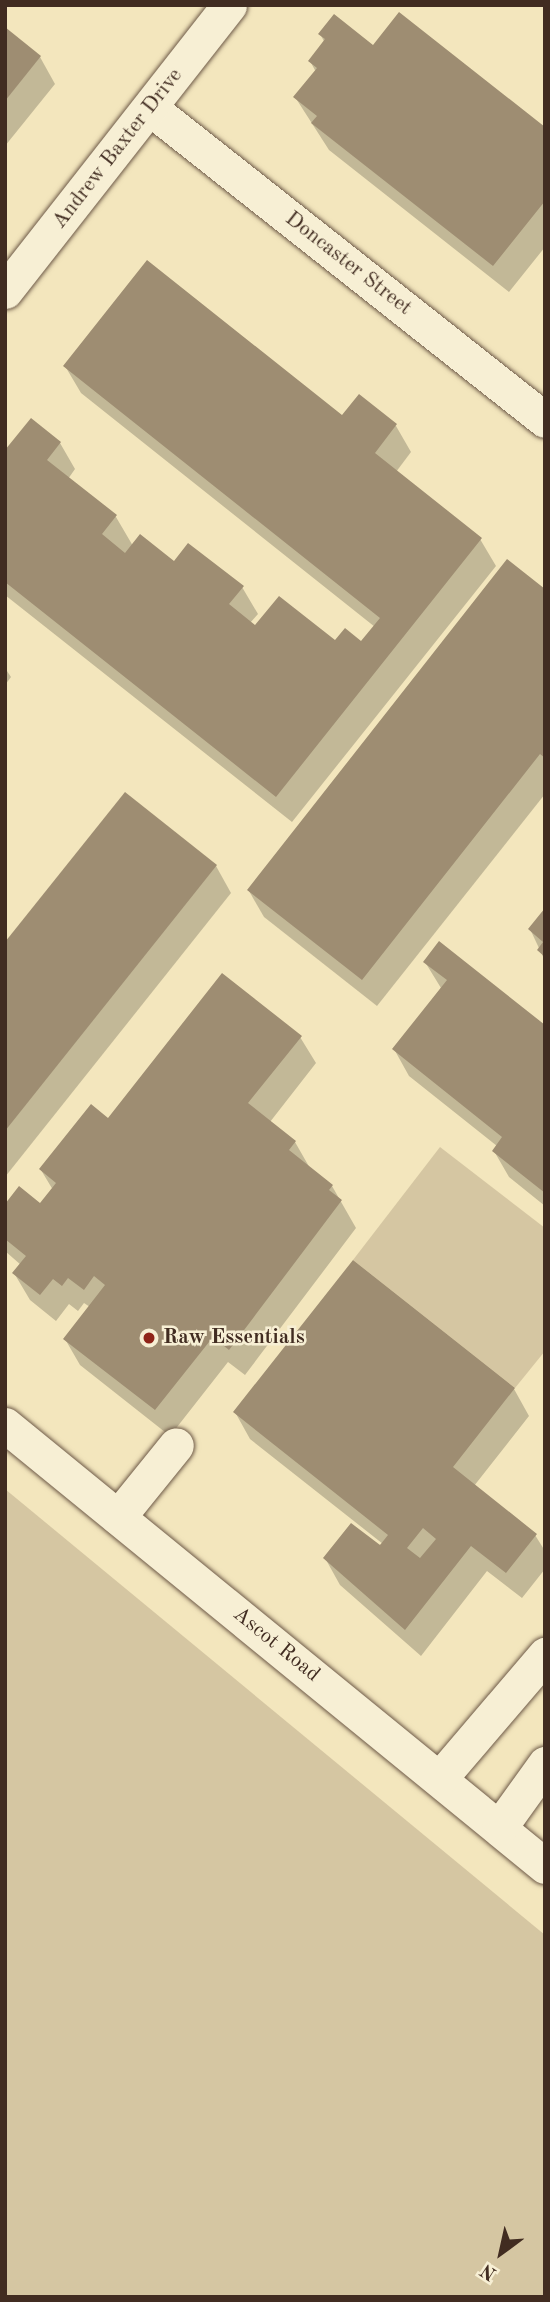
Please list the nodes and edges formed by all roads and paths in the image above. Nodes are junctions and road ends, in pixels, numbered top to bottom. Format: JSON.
{"nodes":[{"id":1,"x":229,"y":5,"type":"edge"},
{"id":2,"x":150,"y":108,"type":"junction"},
{"id":3,"x":5,"y":291,"type":"edge"},
{"id":4,"x":545,"y":420,"type":"edge"},
{"id":5,"x":5,"y":1425,"type":"edge"},
{"id":6,"x":176,"y":1445,"type":"dead end"},
{"id":7,"x":118,"y":1517,"type":"junction"},
{"id":8,"x":545,"y":1655,"type":"edge"},
{"id":9,"x":545,"y":1764,"type":"edge"},
{"id":10,"x":440,"y":1778,"type":"junction"},
{"id":11,"x":499,"y":1828,"type":"junction"},
{"id":12,"x":545,"y":1866,"type":"edge"}],
"edges":[{"from":1,"to":2,"type":"street","name":"Andrew Baxter Drive"},
{"from":2,"to":3,"type":"street","name":"Andrew Baxter Drive"},
{"from":2,"to":4,"type":"street","name":"Doncaster Street"},
{"from":5,"to":7,"type":"street","name":"Ascot Road"},
{"from":6,"to":7,"type":"street"},
{"from":7,"to":10,"type":"street","name":"Ascot Road"},
{"from":8,"to":10,"type":"street"},
{"from":9,"to":11,"type":"street"},
{"from":10,"to":11,"type":"street","name":"Ascot Road"},
{"from":11,"to":12,"type":"street","name":"Ascot Road"}]}
